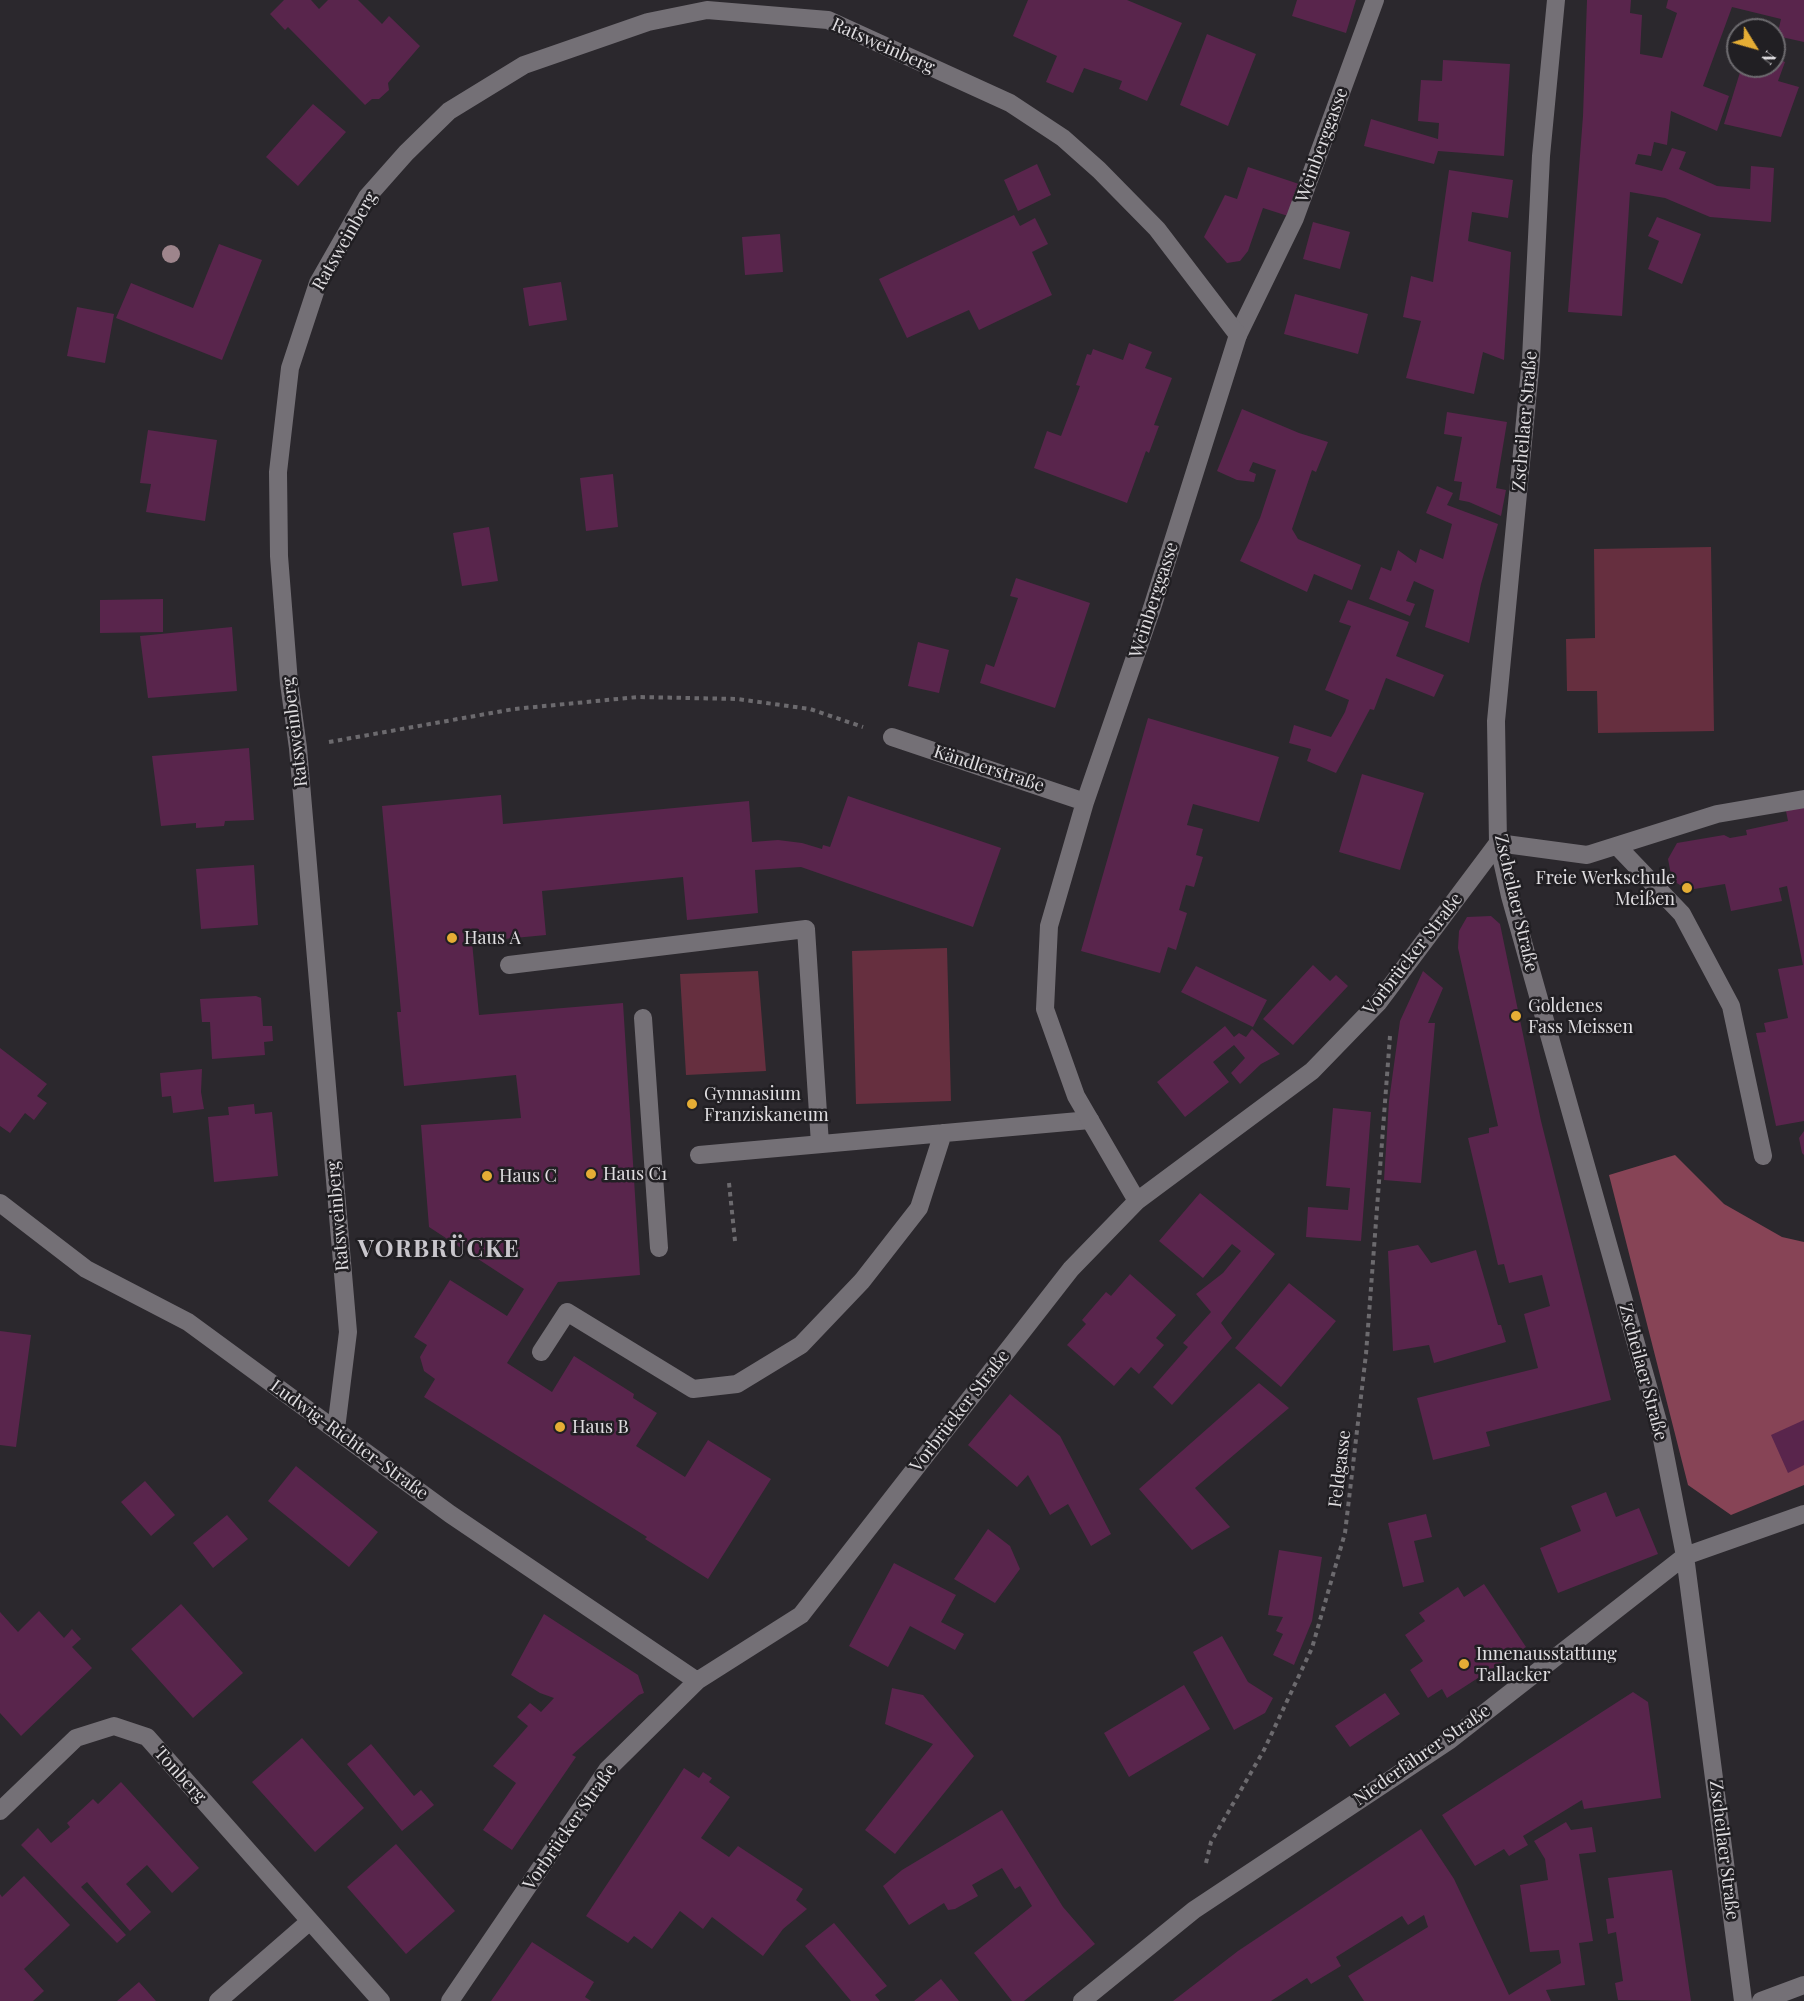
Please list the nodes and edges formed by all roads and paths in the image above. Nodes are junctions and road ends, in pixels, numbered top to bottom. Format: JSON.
{"nodes":[{"id":1,"x":1375,"y":0,"type":"edge"},
{"id":2,"x":1556,"y":0,"type":"edge"},
{"id":3,"x":1238,"y":335,"type":"junction"},
{"id":4,"x":892,"y":737,"type":"joint"},
{"id":5,"x":298,"y":748,"type":"junction"},
{"id":6,"x":1804,"y":799,"type":"edge"},
{"id":7,"x":1085,"y":802,"type":"junction"},
{"id":8,"x":1498,"y":843,"type":"junction"},
{"id":9,"x":1617,"y":846,"type":"junction"},
{"id":10,"x":509,"y":965,"type":"dead end"},
{"id":11,"x":1378,"y":1004,"type":"junction"},
{"id":12,"x":643,"y":1018,"type":"dead end"},
{"id":13,"x":1090,"y":1120,"type":"junction"},
{"id":14,"x":943,"y":1133,"type":"junction"},
{"id":15,"x":820,"y":1144,"type":"junction"},
{"id":16,"x":727,"y":1153,"type":"junction"},
{"id":17,"x":699,"y":1155,"type":"dead end"},
{"id":18,"x":1763,"y":1156,"type":"dead end"},
{"id":19,"x":1137,"y":1201,"type":"junction"},
{"id":20,"x":0,"y":1203,"type":"edge"},
{"id":21,"x":735,"y":1241,"type":"dead end"},
{"id":22,"x":659,"y":1248,"type":"dead end"},
{"id":23,"x":541,"y":1352,"type":"dead end"},
{"id":24,"x":336,"y":1429,"type":"junction"},
{"id":25,"x":1804,"y":1514,"type":"edge"},
{"id":26,"x":1685,"y":1556,"type":"junction"},
{"id":27,"x":697,"y":1681,"type":"junction"},
{"id":28,"x":0,"y":1811,"type":"edge"},
{"id":29,"x":1194,"y":1910,"type":"junction"},
{"id":30,"x":310,"y":1921,"type":"junction"},
{"id":31,"x":1804,"y":1984,"type":"edge"},
{"id":32,"x":218,"y":2001,"type":"edge"},
{"id":33,"x":381,"y":2001,"type":"edge"},
{"id":34,"x":450,"y":2001,"type":"edge"},
{"id":35,"x":1082,"y":2001,"type":"edge"},
{"id":36,"x":1743,"y":2001,"type":"edge"},
{"id":37,"x":1761,"y":2001,"type":"edge"}],
"edges":[{"from":1,"to":3,"type":"street","name":"Weinberggasse"},
{"from":2,"to":8,"type":"street","name":"Zscheilaer Straße"},
{"from":3,"to":5,"type":"street","name":"Ratsweinberg"},
{"from":3,"to":7,"type":"street","name":"Weinberggasse"},
{"from":4,"to":5,"type":"path"},
{"from":4,"to":7,"type":"street","name":"Kändlerstraße"},
{"from":5,"to":24,"type":"street","name":"Ratsweinberg"},
{"from":6,"to":9,"type":"street"},
{"from":7,"to":13,"type":"street","name":"Weinberggasse"},
{"from":8,"to":9,"type":"street"},
{"from":8,"to":11,"type":"street","name":"Vorbrücker Straße"},
{"from":8,"to":26,"type":"street","name":"Zscheilaer Straße"},
{"from":9,"to":18,"type":"street"},
{"from":10,"to":15,"type":"street"},
{"from":11,"to":19,"type":"street","name":"Vorbrücker Straße"},
{"from":11,"to":29,"type":"path","name":"Feldgasse"},
{"from":12,"to":22,"type":"street"},
{"from":13,"to":14,"type":"street"},
{"from":13,"to":19,"type":"street","name":"Weinberggasse"},
{"from":14,"to":15,"type":"street"},
{"from":14,"to":23,"type":"street"},
{"from":15,"to":16,"type":"street"},
{"from":16,"to":17,"type":"street"},
{"from":16,"to":21,"type":"path"},
{"from":19,"to":27,"type":"street","name":"Vorbrücker Straße"},
{"from":20,"to":24,"type":"street","name":"Ludwig-Richter-Straße"},
{"from":24,"to":27,"type":"street","name":"Ludwig-Richter-Straße"},
{"from":25,"to":26,"type":"street","name":"Niederfährer Straße"},
{"from":26,"to":29,"type":"street","name":"Niederfährer Straße"},
{"from":26,"to":36,"type":"street","name":"Zscheilaer Straße"},
{"from":27,"to":34,"type":"street","name":"Vorbrücker Straße"},
{"from":28,"to":30,"type":"street","name":"Tonberg"},
{"from":29,"to":35,"type":"street","name":"Niederfährer Straße"},
{"from":30,"to":32,"type":"street"},
{"from":30,"to":33,"type":"street","name":"Tonberg"},
{"from":31,"to":37,"type":"street"}]}
